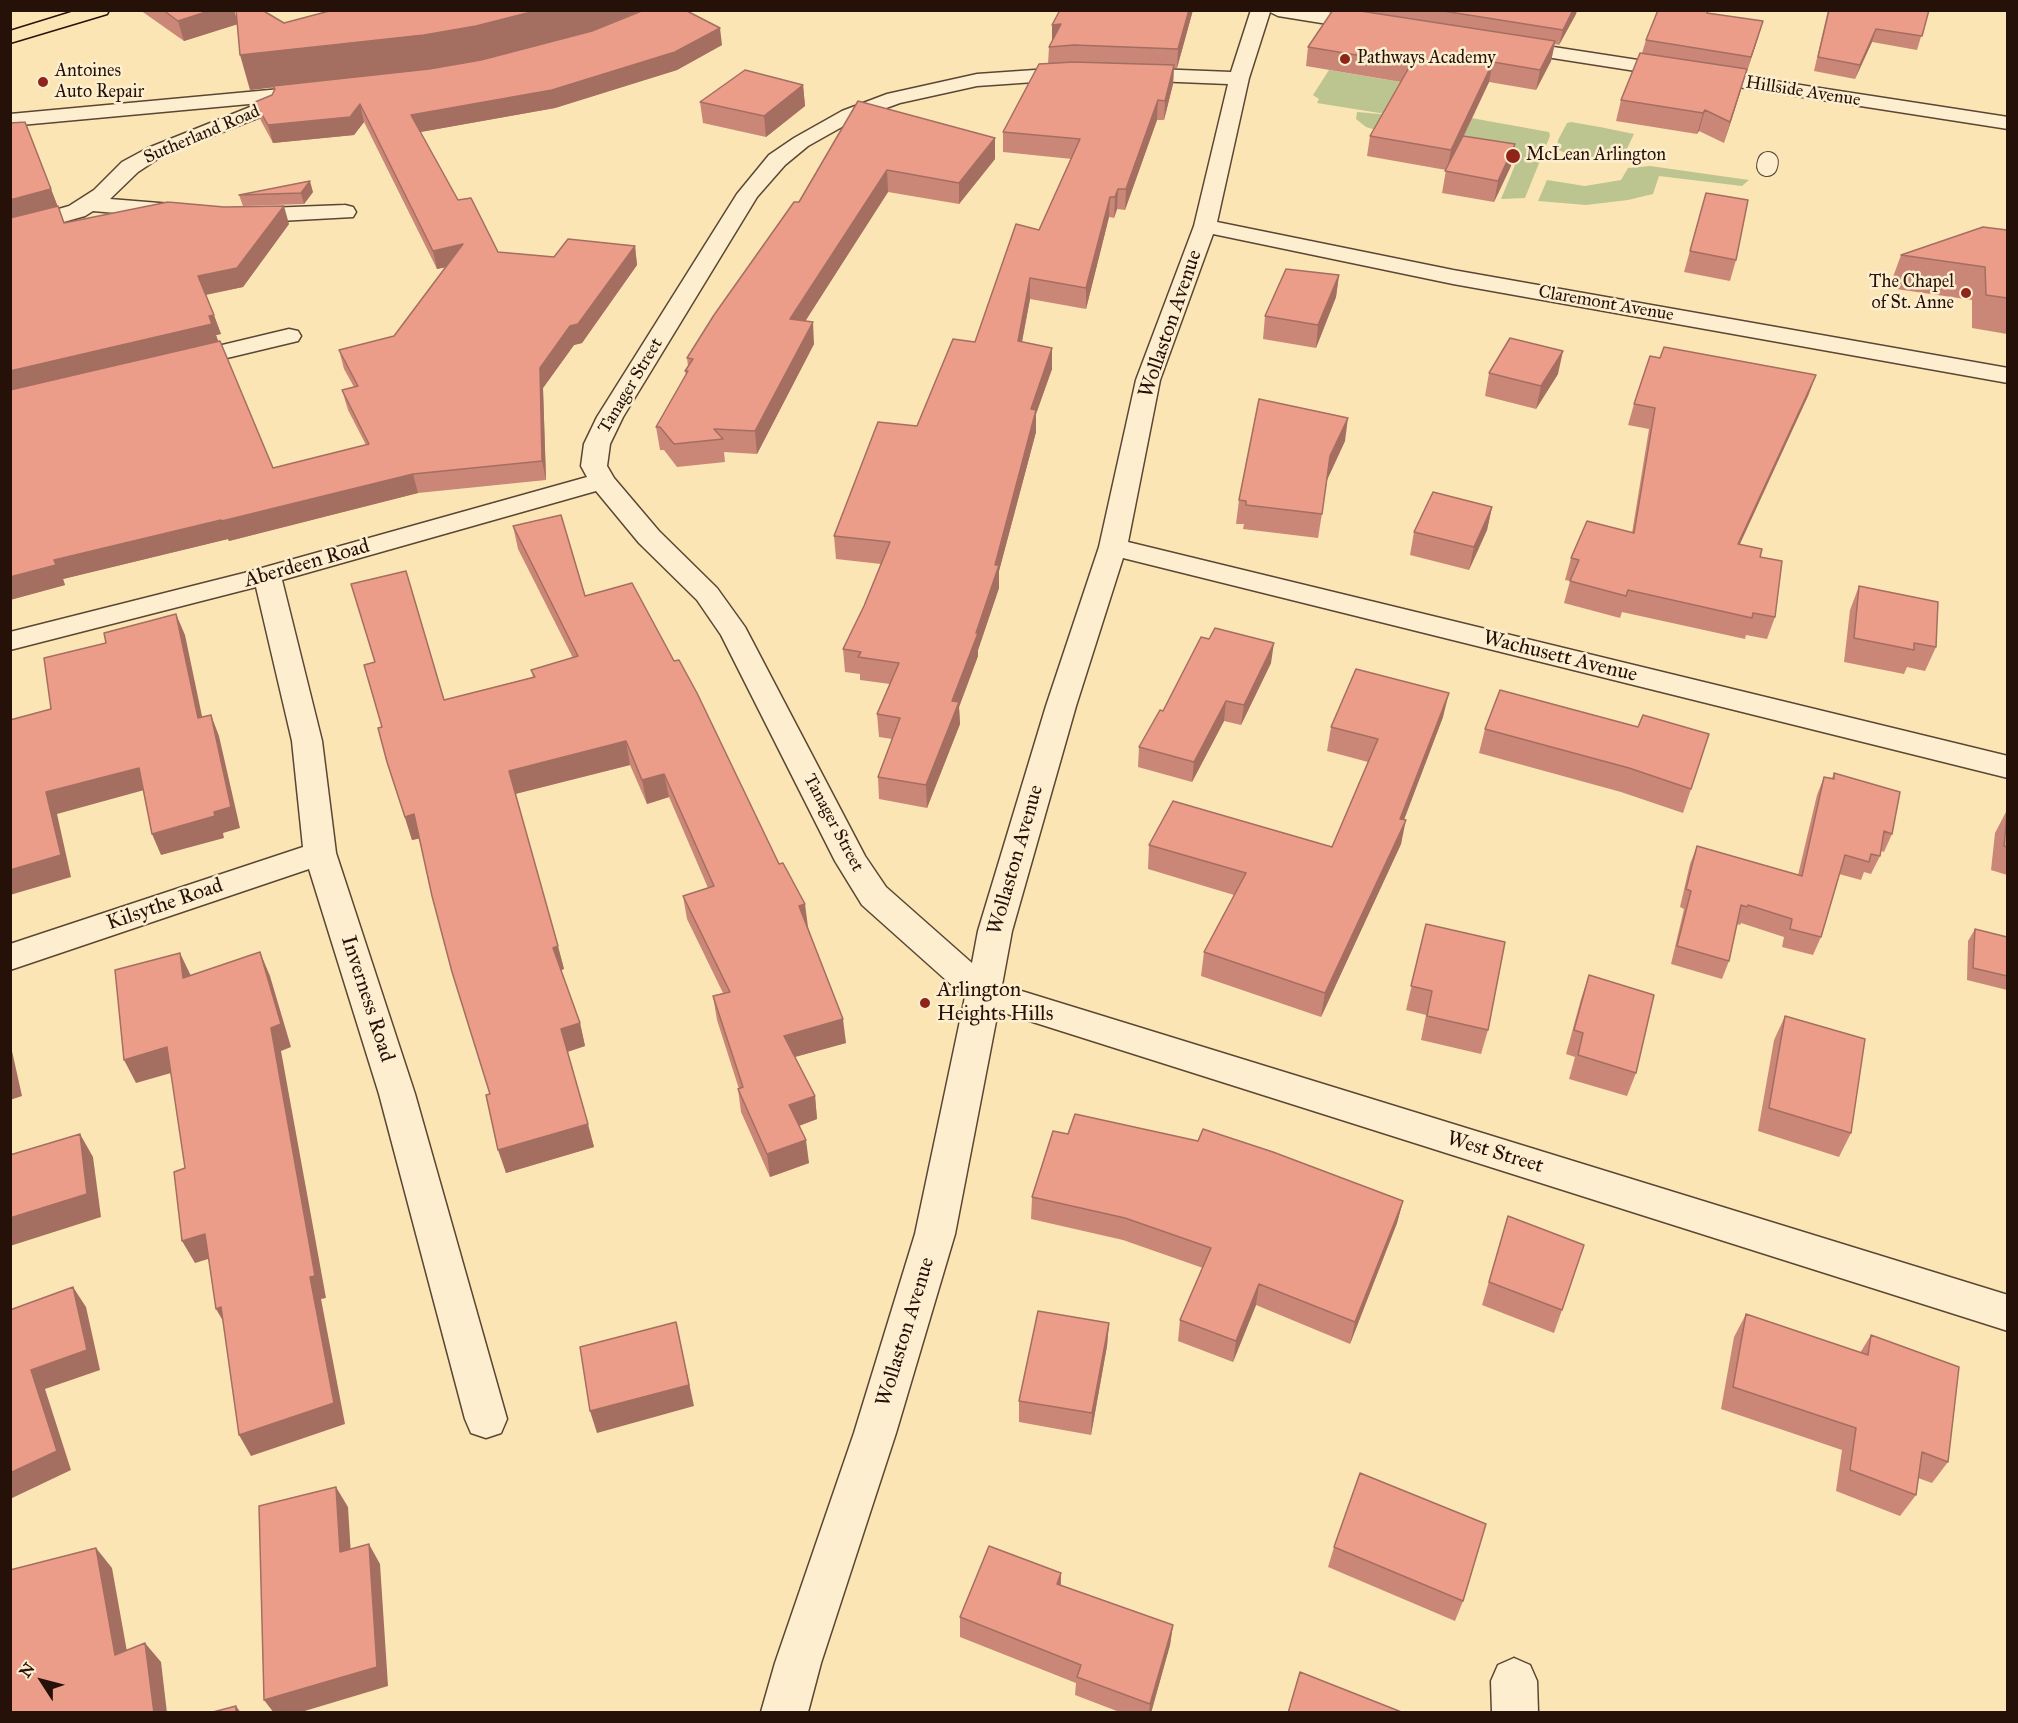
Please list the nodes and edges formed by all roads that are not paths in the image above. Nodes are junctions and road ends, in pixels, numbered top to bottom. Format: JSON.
{"nodes":[{"id":1,"x":100,"y":10,"type":"edge"},
{"id":2,"x":1261,"y":10,"type":"edge"},
{"id":3,"x":1278,"y":10,"type":"edge"},
{"id":4,"x":1389,"y":27,"type":"edge"},
{"id":5,"x":10,"y":37,"type":"edge"},
{"id":6,"x":1495,"y":44,"type":"edge"},
{"id":7,"x":1239,"y":78,"type":"junction"},
{"id":8,"x":327,"y":90,"type":"edge"},
{"id":9,"x":303,"y":93,"type":"junction"},
{"id":10,"x":10,"y":120,"type":"edge"},
{"id":11,"x":2007,"y":123,"type":"edge"},
{"id":12,"x":91,"y":204,"type":"junction"},
{"id":13,"x":345,"y":212,"type":"dead end"},
{"id":14,"x":1205,"y":226,"type":"junction"},
{"id":15,"x":10,"y":230,"type":"edge"},
{"id":16,"x":289,"y":336,"type":"dead end"},
{"id":17,"x":161,"y":366,"type":"edge"},
{"id":18,"x":2007,"y":376,"type":"edge"},
{"id":19,"x":602,"y":481,"type":"junction"},
{"id":20,"x":1113,"y":548,"type":"junction"},
{"id":21,"x":267,"y":575,"type":"junction"},
{"id":22,"x":10,"y":641,"type":"edge"},
{"id":23,"x":2007,"y":767,"type":"edge"},
{"id":24,"x":320,"y":853,"type":"junction"},
{"id":25,"x":10,"y":957,"type":"edge"},
{"id":26,"x":982,"y":992,"type":"junction"},
{"id":27,"x":2007,"y":1312,"type":"edge"},
{"id":28,"x":486,"y":1419,"type":"dead end"},
{"id":29,"x":784,"y":1713,"type":"edge"}],
"edges":[{"from":1,"to":5,"type":"main road"},
{"from":2,"to":7,"type":"street","name":"Wollaston Avenue"},
{"from":3,"to":4,"type":"street"},
{"from":6,"to":11,"type":"street","name":"Hillside Avenue"},
{"from":7,"to":14,"type":"street","name":"Wollaston Avenue"},
{"from":7,"to":19,"type":"street","name":"Tanager Street"},
{"from":8,"to":9,"type":"street"},
{"from":9,"to":10,"type":"street"},
{"from":9,"to":12,"type":"street","name":"Sutherland Road"},
{"from":12,"to":13,"type":"street"},
{"from":12,"to":15,"type":"street","name":"Sutherland Road"},
{"from":14,"to":18,"type":"street","name":"Claremont Avenue"},
{"from":14,"to":20,"type":"street","name":"Wollaston Avenue"},
{"from":16,"to":17,"type":"street"},
{"from":19,"to":21,"type":"street","name":"Aberdeen Road"},
{"from":19,"to":26,"type":"street","name":"Tanager Street"},
{"from":20,"to":23,"type":"street","name":"Wachusett Avenue"},
{"from":20,"to":26,"type":"street","name":"Wollaston Avenue"},
{"from":21,"to":22,"type":"street","name":"Aberdeen Road"},
{"from":21,"to":24,"type":"street","name":"Inverness Road"},
{"from":24,"to":25,"type":"street","name":"Kilsythe Road"},
{"from":24,"to":28,"type":"street","name":"Inverness Road"},
{"from":26,"to":27,"type":"street","name":"West Street"},
{"from":26,"to":29,"type":"street","name":"Wollaston Avenue"}]}
